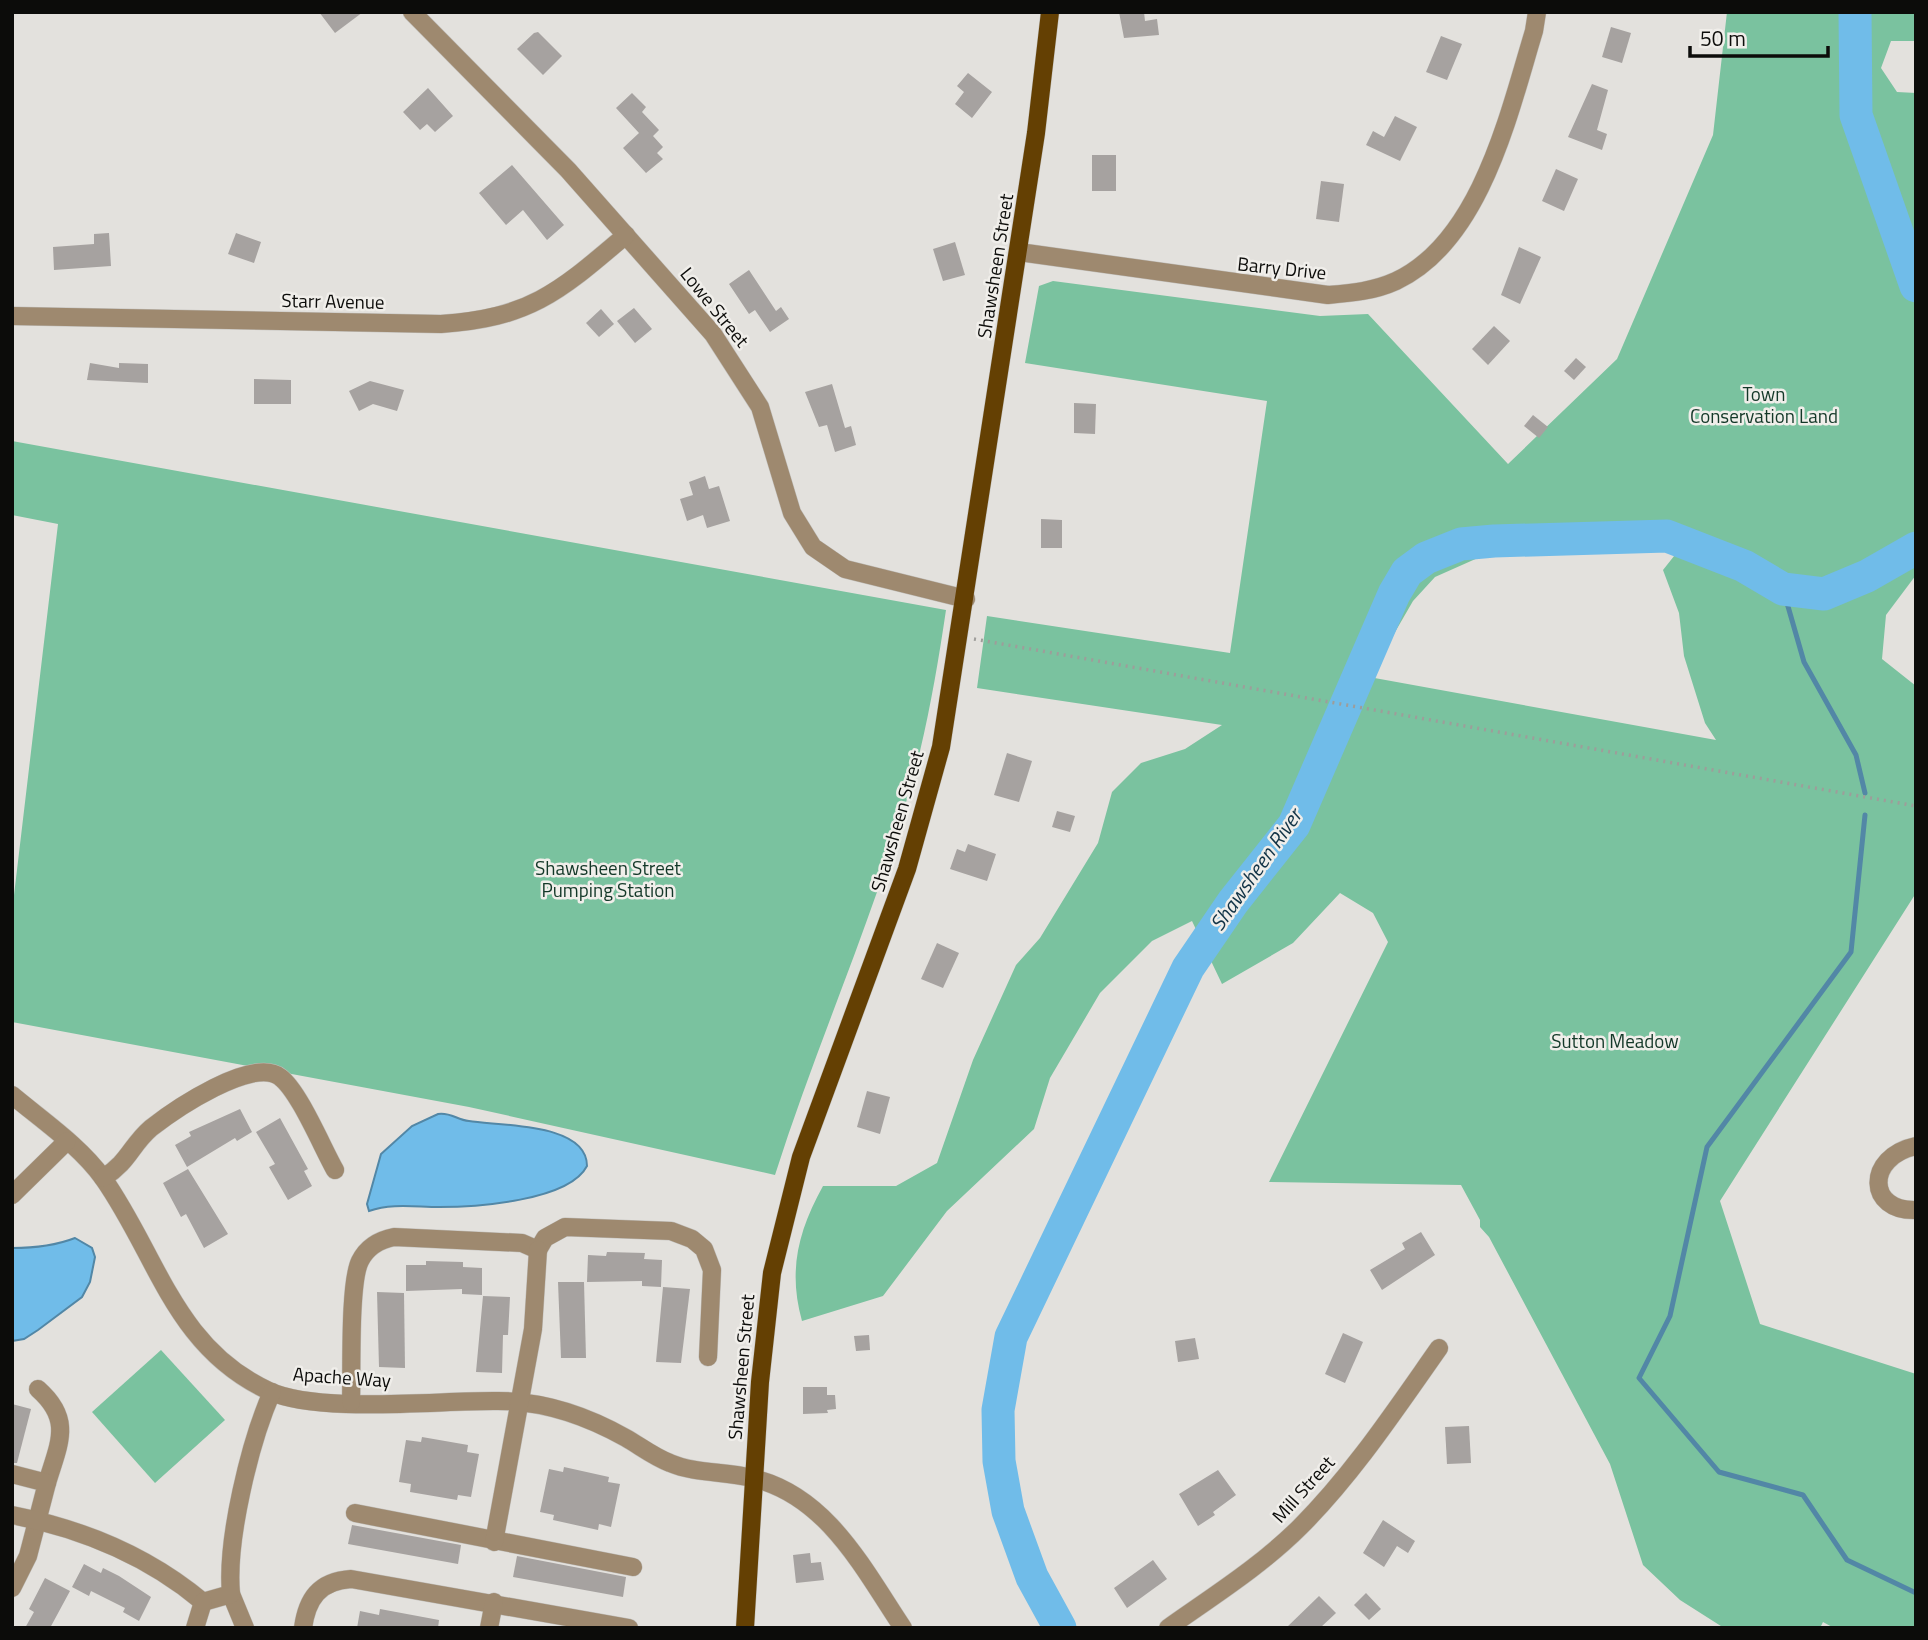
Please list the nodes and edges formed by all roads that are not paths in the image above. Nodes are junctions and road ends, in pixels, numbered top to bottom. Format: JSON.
{"nodes":[{"id":1,"x":412,"y":12,"type":"edge"},
{"id":2,"x":1050,"y":12,"type":"edge"},
{"id":3,"x":1537,"y":12,"type":"edge"},
{"id":4,"x":626,"y":235,"type":"junction"},
{"id":5,"x":1018,"y":252,"type":"junction"},
{"id":6,"x":12,"y":316,"type":"edge"},
{"id":7,"x":965,"y":599,"type":"junction"},
{"id":8,"x":12,"y":1095,"type":"edge"},
{"id":9,"x":66,"y":1141,"type":"junction"},
{"id":10,"x":1916,"y":1146,"type":"edge"},
{"id":11,"x":335,"y":1170,"type":"dead end"},
{"id":12,"x":103,"y":1178,"type":"junction"},
{"id":13,"x":12,"y":1195,"type":"edge"},
{"id":14,"x":1916,"y":1210,"type":"edge"},
{"id":15,"x":538,"y":1250,"type":"junction"},
{"id":16,"x":1439,"y":1348,"type":"dead end"},
{"id":17,"x":708,"y":1357,"type":"dead end"},
{"id":18,"x":37,"y":1389,"type":"dead end"},
{"id":19,"x":272,"y":1392,"type":"junction"},
{"id":20,"x":351,"y":1402,"type":"junction"},
{"id":21,"x":522,"y":1402,"type":"junction"},
{"id":22,"x":12,"y":1474,"type":"edge"},
{"id":23,"x":753,"y":1478,"type":"junction"},
{"id":24,"x":47,"y":1483,"type":"junction"},
{"id":25,"x":355,"y":1513,"type":"dead end"},
{"id":26,"x":12,"y":1515,"type":"edge"},
{"id":27,"x":38,"y":1520,"type":"junction"},
{"id":28,"x":494,"y":1542,"type":"junction"},
{"id":29,"x":634,"y":1567,"type":"dead end"},
{"id":30,"x":12,"y":1588,"type":"edge"},
{"id":31,"x":230,"y":1594,"type":"junction"},
{"id":32,"x":203,"y":1602,"type":"junction"},
{"id":33,"x":494,"y":1602,"type":"junction"},
{"id":34,"x":195,"y":1628,"type":"edge"},
{"id":35,"x":245,"y":1628,"type":"edge"},
{"id":36,"x":303,"y":1628,"type":"edge"},
{"id":37,"x":489,"y":1628,"type":"edge"},
{"id":38,"x":629,"y":1628,"type":"edge"},
{"id":39,"x":745,"y":1628,"type":"edge"},
{"id":40,"x":903,"y":1628,"type":"edge"},
{"id":41,"x":1168,"y":1628,"type":"edge"}],
"edges":[{"from":1,"to":4,"type":"street","name":"Lowe Street"},
{"from":2,"to":5,"type":"main road","name":"Shawsheen Street"},
{"from":3,"to":5,"type":"street","name":"Barry Drive"},
{"from":4,"to":6,"type":"street","name":"Starr Avenue"},
{"from":4,"to":7,"type":"street","name":"Lowe Street"},
{"from":5,"to":7,"type":"main road","name":"Shawsheen Street"},
{"from":7,"to":23,"type":"main road","name":"Shawsheen Street"},
{"from":8,"to":9,"type":"street","name":"Apache Way"},
{"from":9,"to":12,"type":"street","name":"Apache Way"},
{"from":9,"to":13,"type":"street"},
{"from":10,"to":14,"type":"street"},
{"from":11,"to":12,"type":"street"},
{"from":12,"to":19,"type":"street","name":"Apache Way"},
{"from":15,"to":17,"type":"street"},
{"from":15,"to":20,"type":"street"},
{"from":15,"to":21,"type":"street"},
{"from":16,"to":41,"type":"street","name":"Mill Street"},
{"from":18,"to":24,"type":"street"},
{"from":19,"to":20,"type":"street","name":"Apache Way"},
{"from":19,"to":31,"type":"street"},
{"from":20,"to":21,"type":"street","name":"Apache Way"},
{"from":21,"to":23,"type":"street","name":"Apache Way"},
{"from":21,"to":28,"type":"street"},
{"from":22,"to":24,"type":"street"},
{"from":23,"to":39,"type":"main road","name":"Shawsheen Street"},
{"from":23,"to":40,"type":"street"},
{"from":24,"to":27,"type":"street"},
{"from":25,"to":28,"type":"street"},
{"from":26,"to":27,"type":"street"},
{"from":27,"to":30,"type":"street"},
{"from":27,"to":32,"type":"street"},
{"from":28,"to":29,"type":"street"},
{"from":31,"to":32,"type":"street"},
{"from":31,"to":35,"type":"street"},
{"from":32,"to":34,"type":"street"},
{"from":33,"to":36,"type":"street"},
{"from":33,"to":37,"type":"street"},
{"from":33,"to":38,"type":"street"}]}
